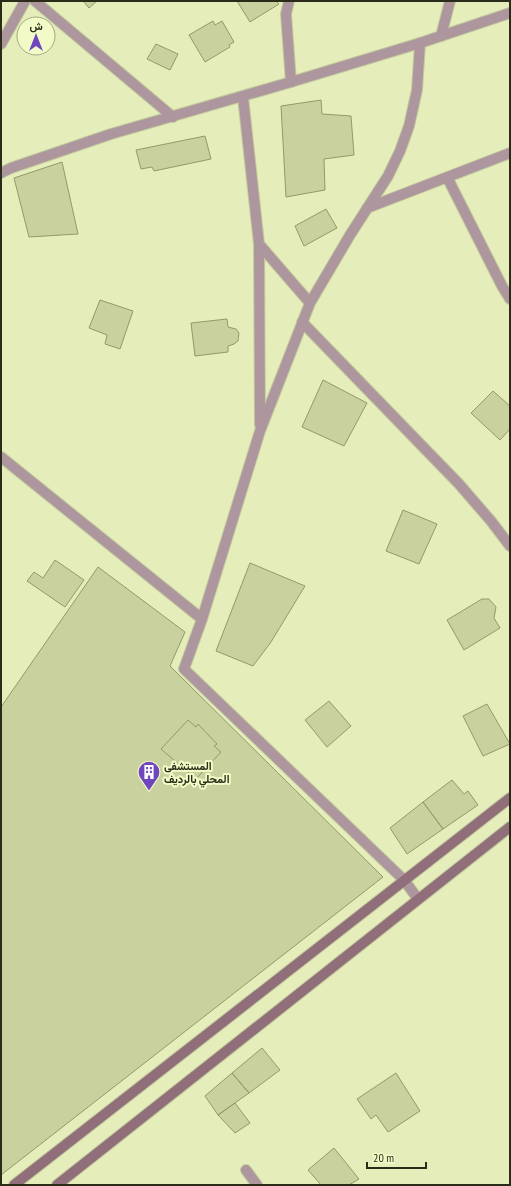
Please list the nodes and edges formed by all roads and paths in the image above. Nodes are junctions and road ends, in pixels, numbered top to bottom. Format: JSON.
{"nodes":[{"id":1,"x":25,"y":1,"type":"edge"},
{"id":2,"x":35,"y":1,"type":"edge"},
{"id":3,"x":289,"y":1,"type":"edge"},
{"id":4,"x":450,"y":1,"type":"edge"},
{"id":5,"x":510,"y":13,"type":"edge"},
{"id":6,"x":440,"y":36,"type":"junction"},
{"id":7,"x":420,"y":43,"type":"junction"},
{"id":8,"x":1,"y":44,"type":"edge"},
{"id":9,"x":290,"y":82,"type":"junction"},
{"id":10,"x":243,"y":97,"type":"junction"},
{"id":11,"x":173,"y":117,"type":"junction"},
{"id":12,"x":510,"y":153,"type":"edge"},
{"id":13,"x":1,"y":173,"type":"edge"},
{"id":14,"x":447,"y":177,"type":"junction"},
{"id":15,"x":367,"y":208,"type":"junction"},
{"id":16,"x":259,"y":244,"type":"junction"},
{"id":17,"x":510,"y":299,"type":"edge"},
{"id":18,"x":310,"y":303,"type":"junction"},
{"id":19,"x":302,"y":322,"type":"junction"},
{"id":20,"x":260,"y":431,"type":"junction"},
{"id":21,"x":1,"y":457,"type":"edge"},
{"id":22,"x":510,"y":546,"type":"edge"},
{"id":23,"x":202,"y":619,"type":"junction"},
{"id":24,"x":510,"y":798,"type":"edge"},
{"id":25,"x":510,"y":827,"type":"edge"},
{"id":26,"x":404,"y":880,"type":"junction"},
{"id":27,"x":418,"y":899,"type":"junction"},
{"id":28,"x":246,"y":1170,"type":"dead end"},
{"id":29,"x":14,"y":1185,"type":"edge"},
{"id":30,"x":57,"y":1185,"type":"edge"},
{"id":31,"x":257,"y":1185,"type":"edge"}],
"edges":[{"from":1,"to":8,"type":"street"},
{"from":2,"to":11,"type":"street"},
{"from":3,"to":9,"type":"street"},
{"from":4,"to":6,"type":"street"},
{"from":5,"to":6,"type":"street"},
{"from":6,"to":7,"type":"street"},
{"from":7,"to":9,"type":"street"},
{"from":7,"to":15,"type":"street"},
{"from":9,"to":10,"type":"street"},
{"from":10,"to":11,"type":"street"},
{"from":10,"to":16,"type":"street"},
{"from":11,"to":13,"type":"street"},
{"from":12,"to":14,"type":"street"},
{"from":14,"to":15,"type":"street"},
{"from":14,"to":17,"type":"street"},
{"from":15,"to":18,"type":"street"},
{"from":16,"to":18,"type":"street"},
{"from":16,"to":20,"type":"street"},
{"from":18,"to":19,"type":"street"},
{"from":19,"to":20,"type":"street"},
{"from":19,"to":22,"type":"street"},
{"from":20,"to":23,"type":"street"},
{"from":21,"to":23,"type":"street"},
{"from":23,"to":26,"type":"street"},
{"from":24,"to":26,"type":"main road"},
{"from":25,"to":27,"type":"main road"},
{"from":26,"to":27,"type":"street"},
{"from":26,"to":29,"type":"main road"},
{"from":27,"to":30,"type":"main road"},
{"from":28,"to":31,"type":"street"}]}
